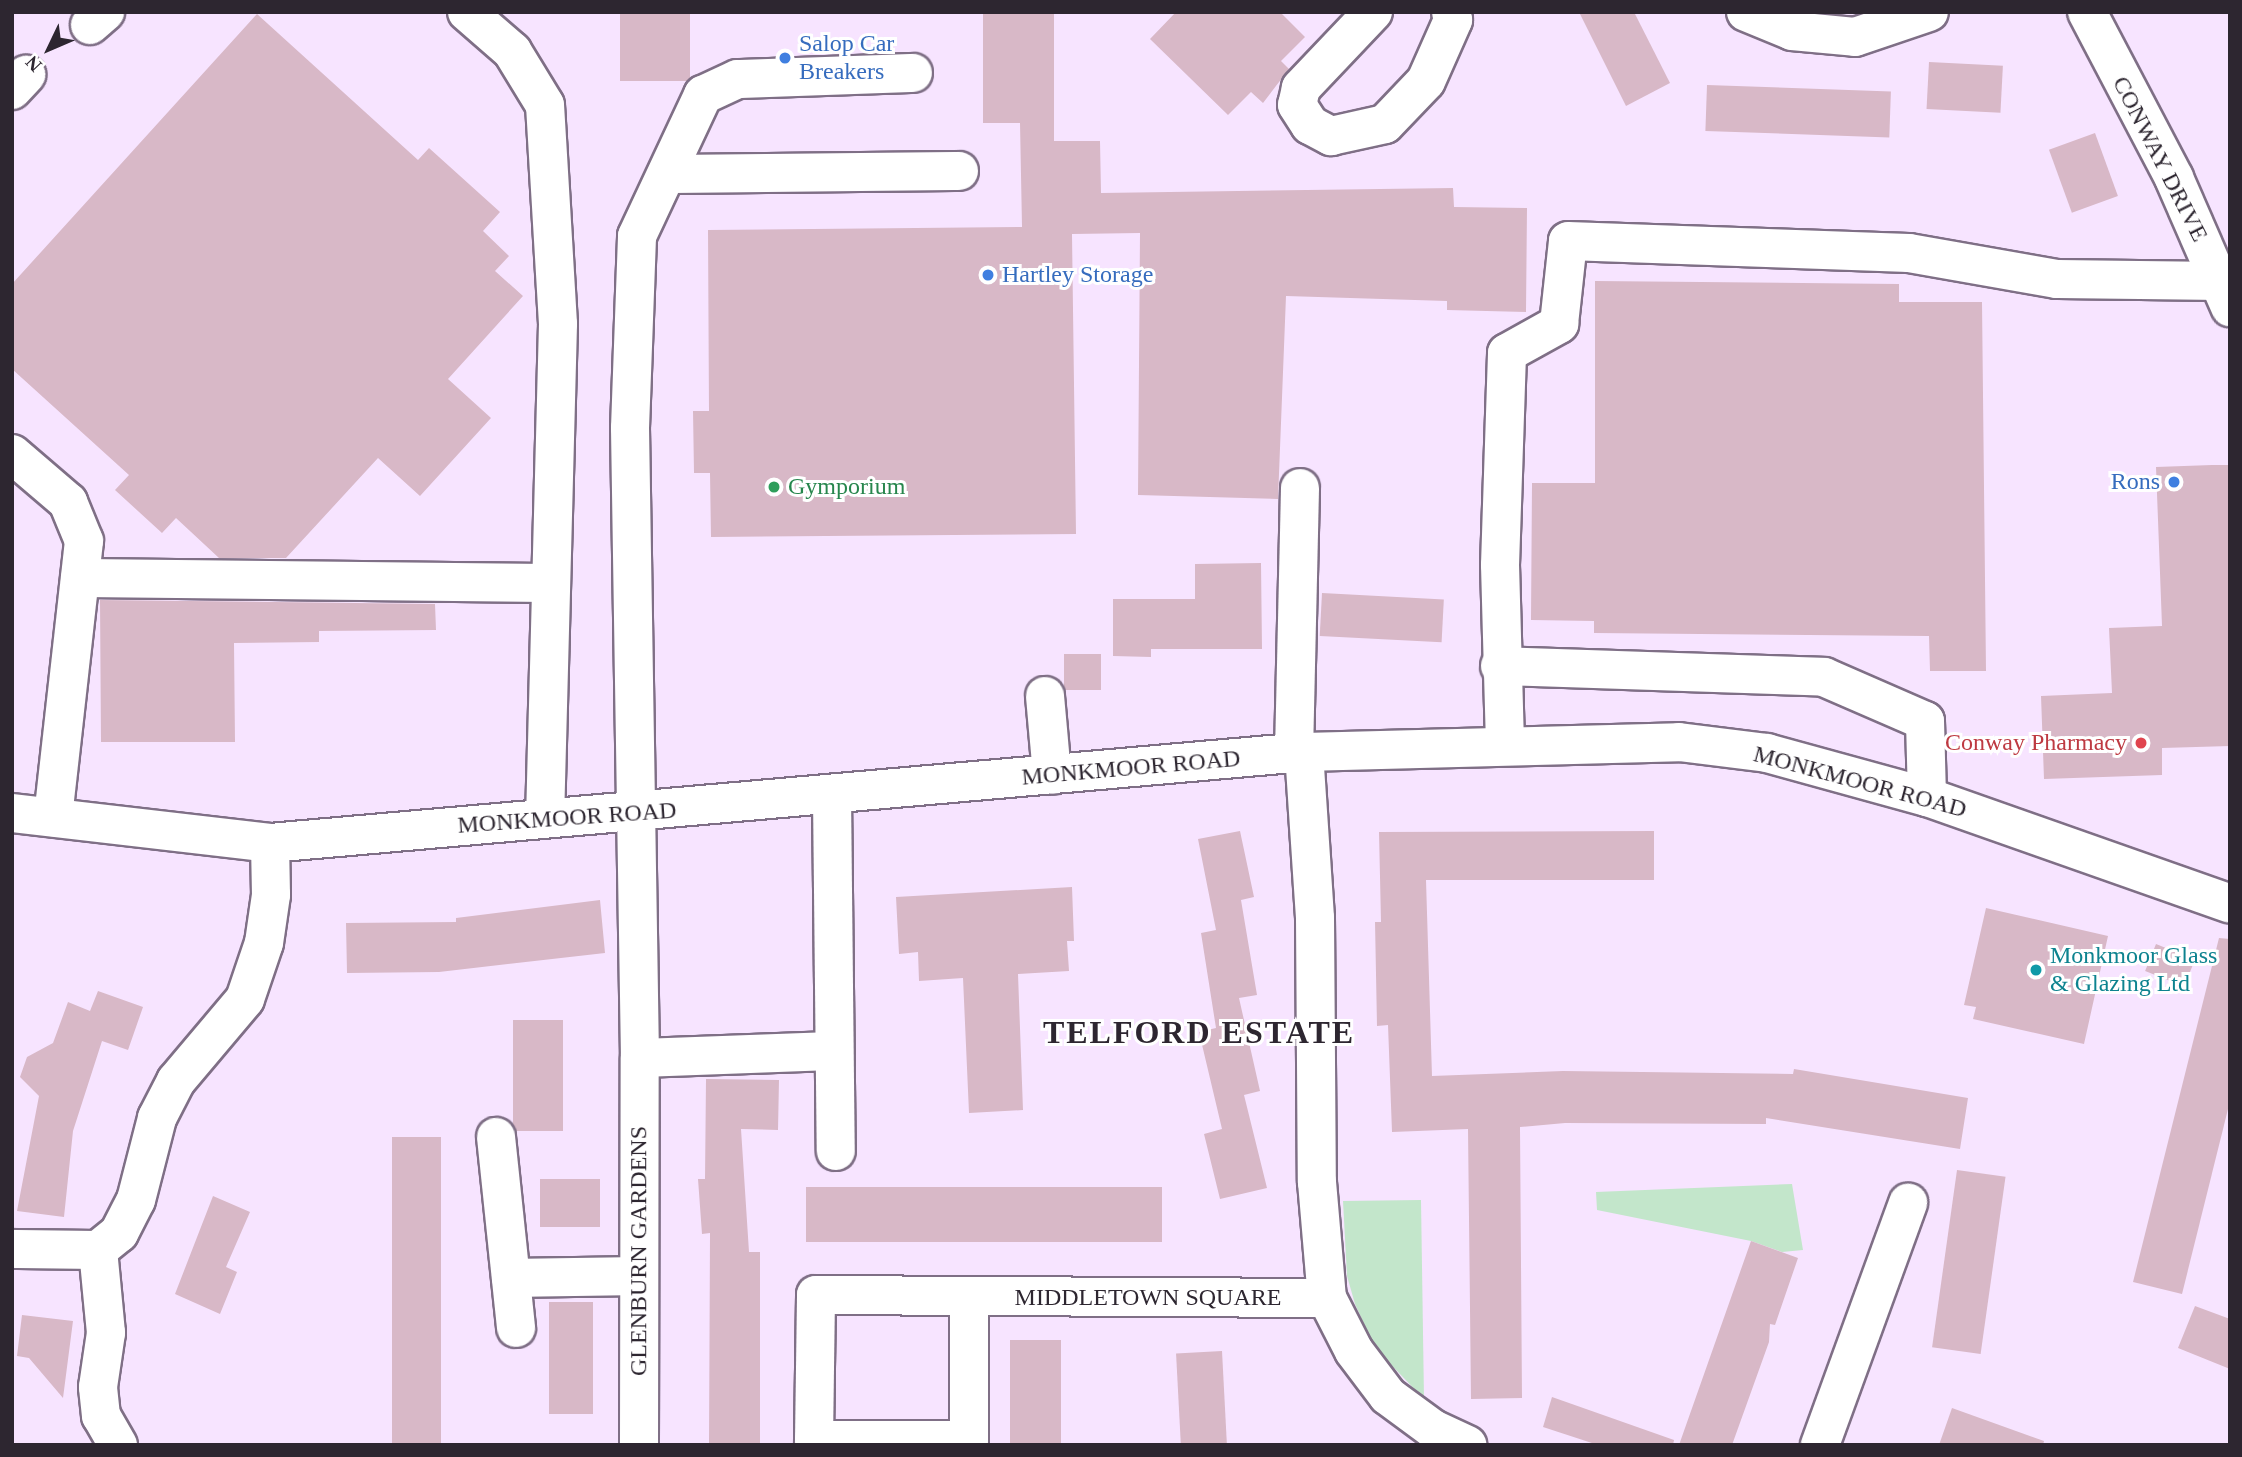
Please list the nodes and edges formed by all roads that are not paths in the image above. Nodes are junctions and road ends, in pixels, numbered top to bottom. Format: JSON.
{"nodes":[{"id":1,"x":467,"y":12,"type":"edge"},
{"id":2,"x":1373,"y":12,"type":"edge"},
{"id":3,"x":1451,"y":12,"type":"edge"},
{"id":4,"x":1746,"y":12,"type":"edge"},
{"id":5,"x":1929,"y":12,"type":"edge"},
{"id":6,"x":2087,"y":12,"type":"edge"},
{"id":7,"x":913,"y":73,"type":"dead end"},
{"id":8,"x":959,"y":171,"type":"dead end"},
{"id":9,"x":668,"y":174,"type":"junction"},
{"id":10,"x":2225,"y":294,"type":"edge"},
{"id":11,"x":12,"y":454,"type":"edge"},
{"id":12,"x":1300,"y":488,"type":"dead end"},
{"id":13,"x":80,"y":578,"type":"junction"},
{"id":14,"x":551,"y":583,"type":"junction"},
{"id":15,"x":1500,"y":666,"type":"junction"},
{"id":16,"x":1045,"y":696,"type":"dead end"},
{"id":17,"x":1505,"y":744,"type":"junction"},
{"id":18,"x":1299,"y":753,"type":"junction"},
{"id":19,"x":1052,"y":775,"type":"junction"},
{"id":20,"x":832,"y":795,"type":"junction"},
{"id":21,"x":1927,"y":797,"type":"junction"},
{"id":22,"x":12,"y":813,"type":"edge"},
{"id":23,"x":637,"y":813,"type":"junction"},
{"id":24,"x":52,"y":817,"type":"junction"},
{"id":25,"x":545,"y":818,"type":"junction"},
{"id":26,"x":270,"y":843,"type":"junction"},
{"id":27,"x":2230,"y":904,"type":"edge"},
{"id":28,"x":833,"y":1051,"type":"junction"},
{"id":29,"x":639,"y":1058,"type":"junction"},
{"id":30,"x":496,"y":1137,"type":"dead end"},
{"id":31,"x":836,"y":1151,"type":"dead end"},
{"id":32,"x":1908,"y":1203,"type":"dead end"},
{"id":33,"x":12,"y":1249,"type":"edge"},
{"id":34,"x":98,"y":1250,"type":"junction"},
{"id":35,"x":638,"y":1276,"type":"junction"},
{"id":36,"x":511,"y":1278,"type":"junction"},
{"id":37,"x":969,"y":1298,"type":"junction"},
{"id":38,"x":1327,"y":1298,"type":"junction"},
{"id":39,"x":516,"y":1328,"type":"dead end"},
{"id":40,"x":118,"y":1445,"type":"edge"},
{"id":41,"x":639,"y":1445,"type":"edge"},
{"id":42,"x":1467,"y":1445,"type":"edge"},
{"id":43,"x":1820,"y":1445,"type":"edge"}],
"edges":[{"from":1,"to":14,"type":"street"},
{"from":2,"to":3,"type":"street"},
{"from":4,"to":5,"type":"street"},
{"from":6,"to":10,"type":"street","name":"CONWAY DRIVE"},
{"from":7,"to":9,"type":"street","name":"GLENBURN GARDENS"},
{"from":8,"to":9,"type":"street"},
{"from":9,"to":23,"type":"street","name":"GLENBURN GARDENS"},
{"from":10,"to":15,"type":"street"},
{"from":11,"to":13,"type":"street"},
{"from":12,"to":18,"type":"street"},
{"from":13,"to":14,"type":"street"},
{"from":13,"to":24,"type":"street"},
{"from":14,"to":25,"type":"street"},
{"from":15,"to":17,"type":"street"},
{"from":15,"to":21,"type":"street"},
{"from":16,"to":19,"type":"street"},
{"from":17,"to":18,"type":"street","name":"MONKMOOR ROAD"},
{"from":17,"to":21,"type":"street","name":"MONKMOOR ROAD"},
{"from":18,"to":19,"type":"street","name":"MONKMOOR ROAD"},
{"from":18,"to":38,"type":"street"},
{"from":19,"to":20,"type":"street","name":"MONKMOOR ROAD"},
{"from":20,"to":23,"type":"street","name":"MONKMOOR ROAD"},
{"from":20,"to":28,"type":"street"},
{"from":21,"to":27,"type":"street","name":"MONKMOOR ROAD"},
{"from":22,"to":24,"type":"street","name":"MONKMOOR ROAD"},
{"from":23,"to":25,"type":"street","name":"MONKMOOR ROAD"},
{"from":23,"to":29,"type":"street","name":"GLENBURN GARDENS"},
{"from":24,"to":26,"type":"street","name":"MONKMOOR ROAD"},
{"from":25,"to":26,"type":"street","name":"MONKMOOR ROAD"},
{"from":26,"to":34,"type":"street"},
{"from":28,"to":29,"type":"street"},
{"from":28,"to":31,"type":"street"},
{"from":29,"to":35,"type":"street","name":"GLENBURN GARDENS"},
{"from":30,"to":36,"type":"street"},
{"from":32,"to":43,"type":"street"},
{"from":33,"to":34,"type":"street"},
{"from":34,"to":40,"type":"street"},
{"from":35,"to":36,"type":"street"},
{"from":35,"to":41,"type":"street","name":"GLENBURN GARDENS"},
{"from":36,"to":39,"type":"street"},
{"from":37,"to":37,"type":"street","name":"MIDDLETOWN SQUARE"},
{"from":37,"to":38,"type":"street","name":"MIDDLETOWN SQUARE"},
{"from":38,"to":42,"type":"street"}]}
